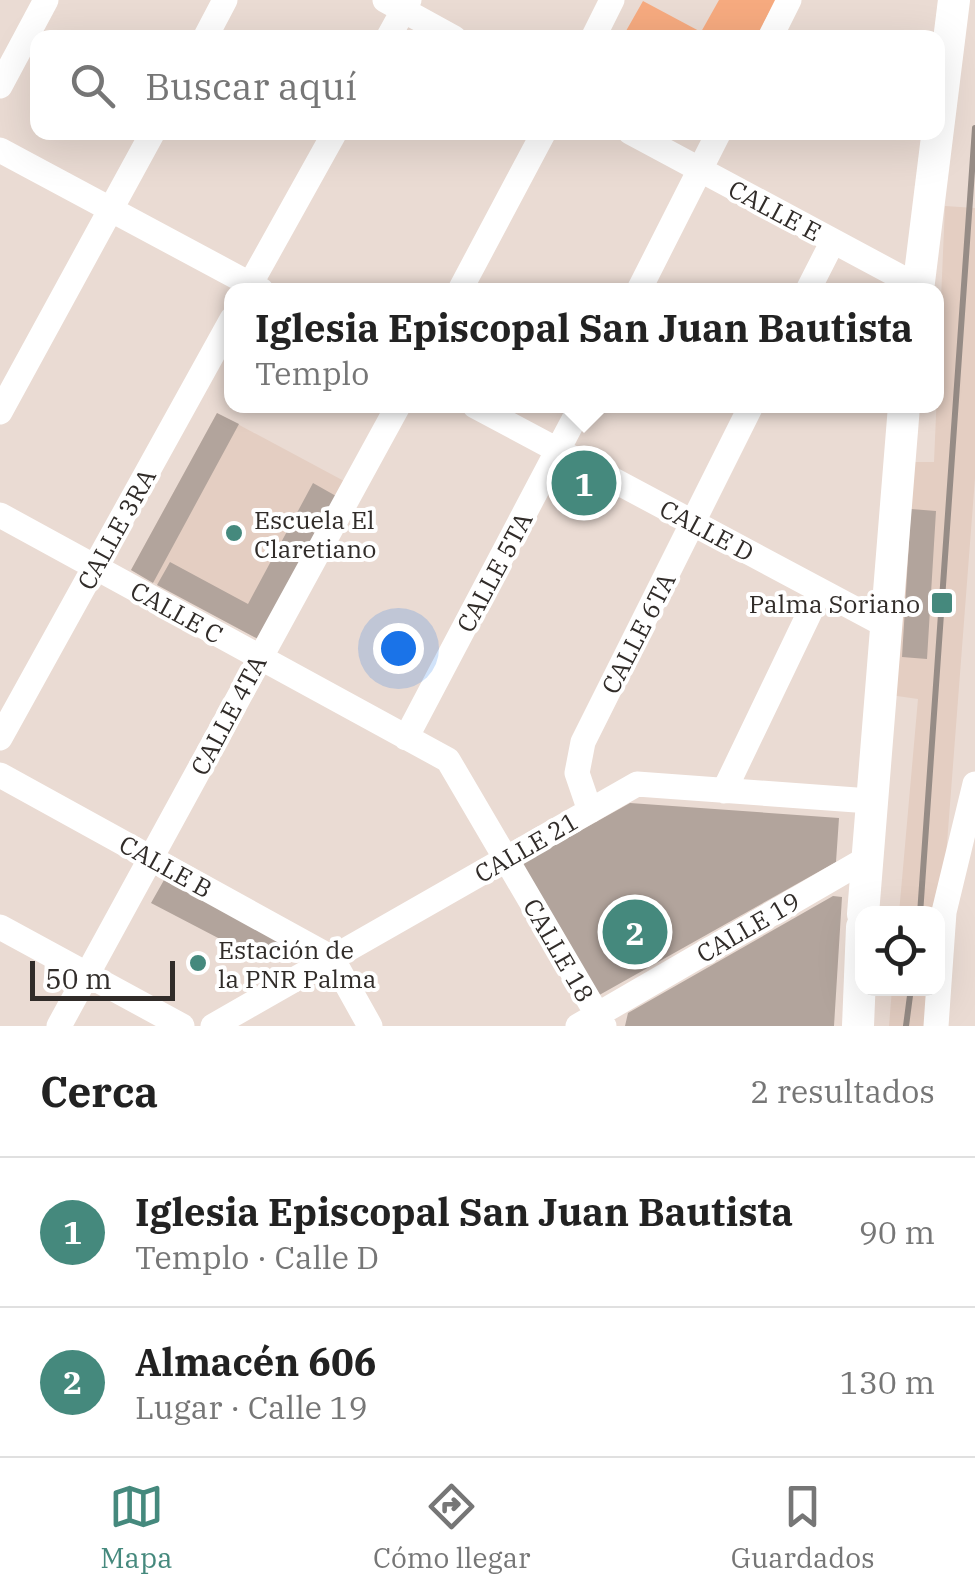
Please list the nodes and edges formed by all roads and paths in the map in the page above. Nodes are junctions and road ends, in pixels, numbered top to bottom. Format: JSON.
{"nodes":[{"id":1,"x":46,"y":0,"type":"edge"},
{"id":2,"x":225,"y":0,"type":"edge"},
{"id":3,"x":612,"y":0,"type":"edge"},
{"id":4,"x":789,"y":0,"type":"edge"},
{"id":5,"x":954,"y":0,"type":"edge"},
{"id":6,"x":399,"y":3,"type":"edge"},
{"id":7,"x":208,"y":30,"type":"edge"},
{"id":8,"x":391,"y":30,"type":"edge"},
{"id":9,"x":441,"y":30,"type":"edge"},
{"id":10,"x":597,"y":30,"type":"edge"},
{"id":11,"x":774,"y":30,"type":"edge"},
{"id":12,"x":945,"y":74,"type":"edge"},
{"id":13,"x":0,"y":86,"type":"edge"},
{"id":14,"x":148,"y":140,"type":"edge"},
{"id":15,"x":331,"y":140,"type":"edge"},
{"id":16,"x":540,"y":140,"type":"edge"},
{"id":17,"x":645,"y":140,"type":"edge"},
{"id":18,"x":716,"y":140,"type":"edge"},
{"id":19,"x":937,"y":140,"type":"edge"},
{"id":20,"x":0,"y":150,"type":"edge"},
{"id":21,"x":700,"y":170,"type":"junction"},
{"id":22,"x":110,"y":210,"type":"junction"},
{"id":23,"x":832,"y":241,"type":"junction"},
{"id":24,"x":242,"y":283,"type":"edge"},
{"id":25,"x":256,"y":283,"type":"edge"},
{"id":26,"x":464,"y":283,"type":"edge"},
{"id":27,"x":643,"y":283,"type":"edge"},
{"id":28,"x":811,"y":283,"type":"edge"},
{"id":29,"x":908,"y":283,"type":"edge"},
{"id":30,"x":920,"y":283,"type":"edge"},
{"id":31,"x":224,"y":333,"type":"edge"},
{"id":32,"x":0,"y":412,"type":"edge"},
{"id":33,"x":394,"y":413,"type":"edge"},
{"id":34,"x":488,"y":413,"type":"edge"},
{"id":35,"x":576,"y":413,"type":"edge"},
{"id":36,"x":748,"y":413,"type":"edge"},
{"id":37,"x":903,"y":413,"type":"edge"},
{"id":38,"x":558,"y":450,"type":"junction"},
{"id":39,"x":0,"y":514,"type":"edge"},
{"id":40,"x":693,"y":522,"type":"junction"},
{"id":41,"x":95,"y":567,"type":"junction"},
{"id":42,"x":820,"y":591,"type":"junction"},
{"id":43,"x":885,"y":626,"type":"junction"},
{"id":44,"x":259,"y":657,"type":"junction"},
{"id":45,"x":0,"y":738,"type":"edge"},
{"id":46,"x":406,"y":738,"type":"junction"},
{"id":47,"x":0,"y":774,"type":"edge"},
{"id":48,"x":975,"y":784,"type":"edge"},
{"id":49,"x":724,"y":791,"type":"junction"},
{"id":50,"x":870,"y":801,"type":"junction"},
{"id":51,"x":590,"y":811,"type":"junction"},
{"id":52,"x":151,"y":857,"type":"junction"},
{"id":53,"x":866,"y":858,"type":"junction"},
{"id":54,"x":506,"y":859,"type":"junction"},
{"id":55,"x":863,"y":906,"type":"edge"},
{"id":56,"x":0,"y":928,"type":"edge"},
{"id":57,"x":332,"y":958,"type":"junction"},
{"id":58,"x":85,"y":975,"type":"junction"},
{"id":59,"x":859,"y":996,"type":"edge"},
{"id":60,"x":593,"y":1022,"type":"edge"},
{"id":61,"x":59,"y":1026,"type":"edge"},
{"id":62,"x":182,"y":1026,"type":"edge"},
{"id":63,"x":213,"y":1026,"type":"edge"},
{"id":64,"x":370,"y":1026,"type":"edge"},
{"id":65,"x":858,"y":1026,"type":"edge"},
{"id":66,"x":936,"y":1026,"type":"edge"}],
"edges":[{"from":1,"to":13,"type":"street"},
{"from":2,"to":7,"type":"street"},
{"from":3,"to":10,"type":"street"},
{"from":4,"to":11,"type":"street"},
{"from":5,"to":12,"type":"main road"},
{"from":6,"to":8,"type":"street"},
{"from":6,"to":9,"type":"street"},
{"from":14,"to":22,"type":"street"},
{"from":15,"to":25,"type":"street"},
{"from":16,"to":26,"type":"street"},
{"from":17,"to":21,"type":"street","name":"CALLE E"},
{"from":18,"to":21,"type":"street"},
{"from":19,"to":30,"type":"main road"},
{"from":20,"to":22,"type":"street"},
{"from":21,"to":23,"type":"street","name":"CALLE E"},
{"from":21,"to":27,"type":"street"},
{"from":22,"to":24,"type":"street"},
{"from":22,"to":32,"type":"street"},
{"from":23,"to":28,"type":"street"},
{"from":23,"to":29,"type":"street","name":"CALLE E"},
{"from":31,"to":41,"type":"street","name":"CALLE 3RA"},
{"from":33,"to":44,"type":"street","name":"CALLE 4TA"},
{"from":34,"to":38,"type":"street","name":"CALLE D"},
{"from":35,"to":38,"type":"street","name":"CALLE 5TA"},
{"from":36,"to":40,"type":"street","name":"CALLE 6TA"},
{"from":37,"to":43,"type":"main road"},
{"from":38,"to":40,"type":"street","name":"CALLE D"},
{"from":38,"to":46,"type":"street","name":"CALLE 5TA"},
{"from":39,"to":41,"type":"street","name":"CALLE C"},
{"from":40,"to":42,"type":"street","name":"CALLE D"},
{"from":40,"to":51,"type":"street","name":"CALLE 6TA"},
{"from":41,"to":44,"type":"street","name":"CALLE C"},
{"from":41,"to":45,"type":"street","name":"CALLE 3RA"},
{"from":42,"to":43,"type":"street","name":"CALLE D"},
{"from":42,"to":49,"type":"street"},
{"from":43,"to":50,"type":"main road"},
{"from":44,"to":46,"type":"street","name":"CALLE C"},
{"from":44,"to":52,"type":"street","name":"CALLE 4TA"},
{"from":46,"to":54,"type":"street","name":"CALLE 18"},
{"from":47,"to":52,"type":"street","name":"CALLE B"},
{"from":48,"to":66,"type":"street"},
{"from":49,"to":50,"type":"street","name":"CALLE 21"},
{"from":49,"to":51,"type":"street","name":"CALLE 21"},
{"from":50,"to":53,"type":"main road"},
{"from":51,"to":54,"type":"street","name":"CALLE 21"},
{"from":52,"to":57,"type":"street","name":"CALLE B"},
{"from":52,"to":58,"type":"street","name":"CALLE 4TA"},
{"from":53,"to":55,"type":"main road"},
{"from":53,"to":60,"type":"street","name":"CALLE 19"},
{"from":54,"to":57,"type":"street","name":"CALLE 21"},
{"from":54,"to":60,"type":"street","name":"CALLE 18"},
{"from":56,"to":58,"type":"street"},
{"from":57,"to":63,"type":"street","name":"CALLE 21"},
{"from":57,"to":64,"type":"street"},
{"from":58,"to":61,"type":"street","name":"CALLE 4TA"},
{"from":58,"to":62,"type":"street"},
{"from":59,"to":65,"type":"main road"}]}
